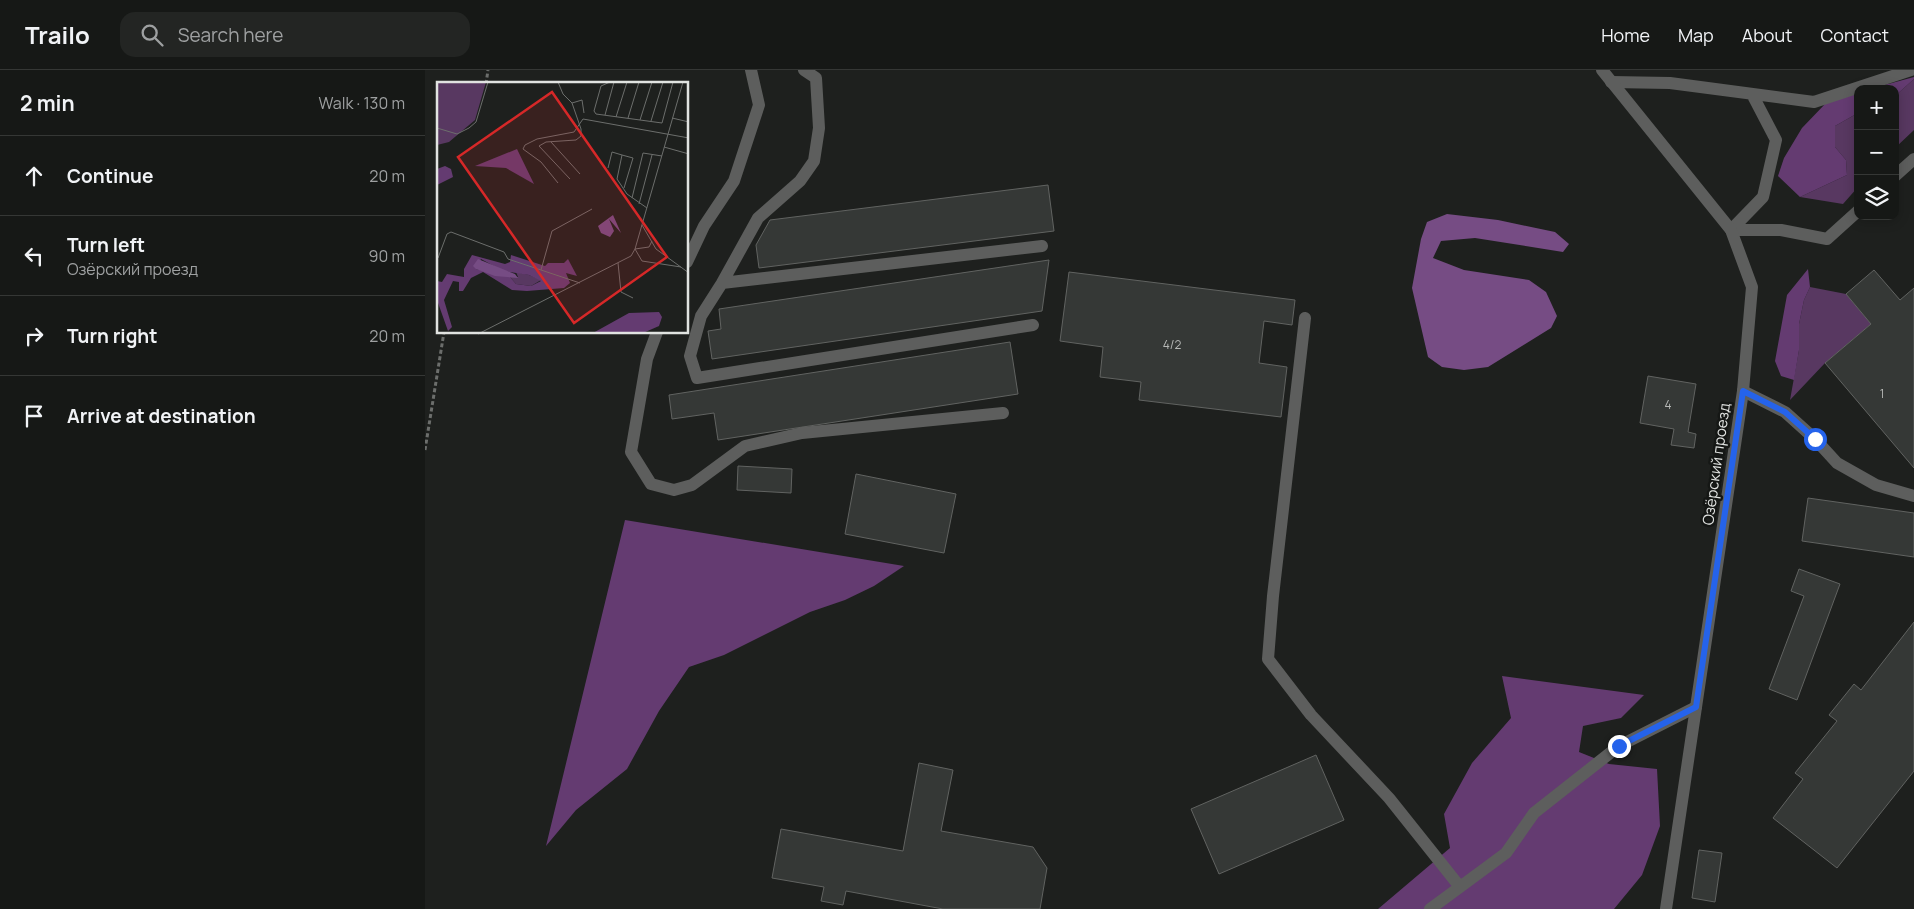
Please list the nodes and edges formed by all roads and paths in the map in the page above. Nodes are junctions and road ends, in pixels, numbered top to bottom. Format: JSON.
{"nodes":[{"id":1,"x":751,"y":70,"type":"edge"},
{"id":2,"x":804,"y":70,"type":"edge"},
{"id":3,"x":1602,"y":70,"type":"edge"},
{"id":4,"x":1911,"y":70,"type":"edge"},
{"id":5,"x":1611,"y":82,"type":"junction"},
{"id":6,"x":1752,"y":94,"type":"junction"},
{"id":7,"x":1914,"y":159,"type":"edge"},
{"id":8,"x":1896,"y":175,"type":"edge"},
{"id":9,"x":1854,"y":214,"type":"edge"},
{"id":10,"x":1731,"y":230,"type":"junction"},
{"id":11,"x":1042,"y":246,"type":"dead end"},
{"id":12,"x":689,"y":258,"type":"edge"},
{"id":13,"x":722,"y":283,"type":"junction"},
{"id":14,"x":1305,"y":318,"type":"dead end"},
{"id":15,"x":1033,"y":325,"type":"dead end"},
{"id":16,"x":445,"y":334,"type":"edge"},
{"id":17,"x":656,"y":334,"type":"edge"},
{"id":18,"x":1743,"y":391,"type":"junction"},
{"id":19,"x":1003,"y":412,"type":"dead end"},
{"id":20,"x":425,"y":450,"type":"edge"},
{"id":21,"x":1914,"y":496,"type":"edge"},
{"id":22,"x":1696,"y":707,"type":"junction"},
{"id":23,"x":1460,"y":887,"type":"junction"},
{"id":24,"x":1429,"y":909,"type":"edge"},
{"id":25,"x":1666,"y":909,"type":"edge"}],
"edges":[{"from":1,"to":12,"type":"street"},
{"from":2,"to":13,"type":"street"},
{"from":3,"to":5,"type":"street","name":"Озёрский проезд"},
{"from":4,"to":6,"type":"street"},
{"from":5,"to":6,"type":"street"},
{"from":5,"to":10,"type":"street","name":"Озёрский проезд"},
{"from":6,"to":10,"type":"street"},
{"from":7,"to":8,"type":"street"},
{"from":9,"to":10,"type":"street"},
{"from":10,"to":18,"type":"street","name":"Озёрский проезд"},
{"from":11,"to":13,"type":"street"},
{"from":13,"to":15,"type":"street"},
{"from":14,"to":23,"type":"street"},
{"from":16,"to":20,"type":"path"},
{"from":17,"to":19,"type":"street"},
{"from":18,"to":21,"type":"street"},
{"from":18,"to":22,"type":"street","name":"Озёрский проезд"},
{"from":22,"to":23,"type":"street"},
{"from":22,"to":25,"type":"street","name":"Озёрский проезд"},
{"from":23,"to":24,"type":"street"}]}
